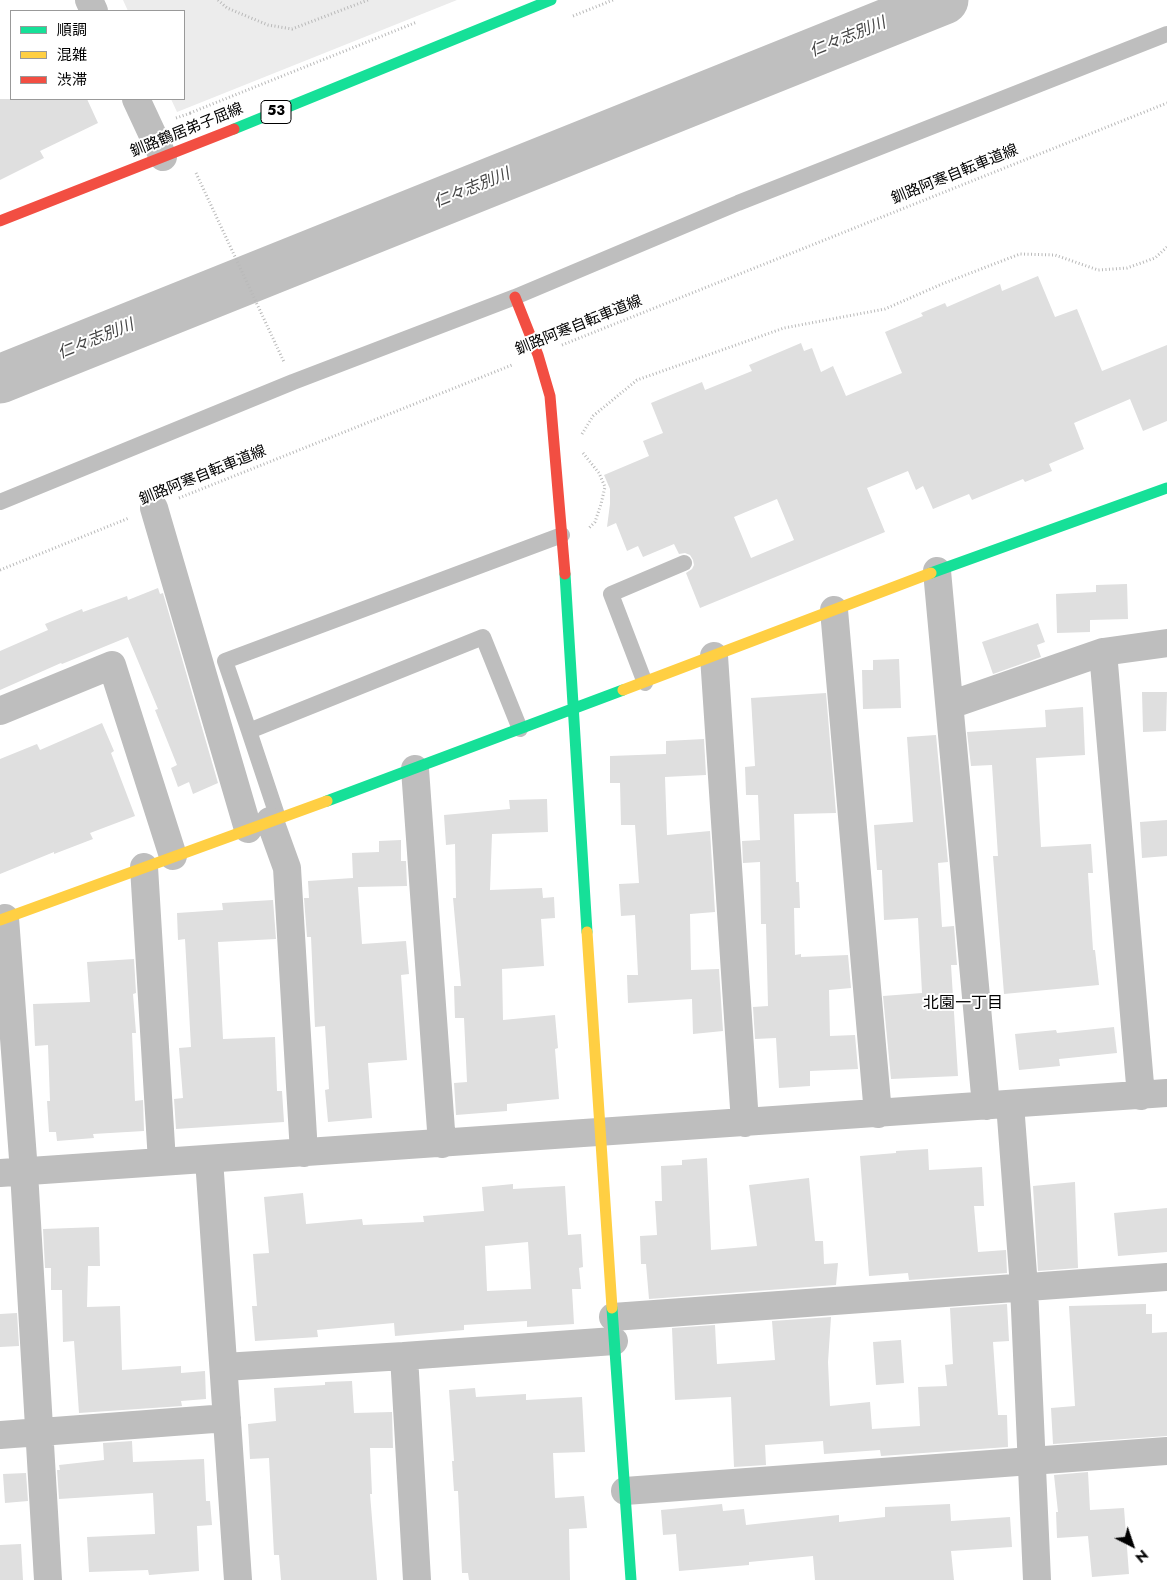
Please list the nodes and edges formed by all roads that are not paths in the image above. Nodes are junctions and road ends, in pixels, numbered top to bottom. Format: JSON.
{"nodes":[{"id":1,"x":551,"y":0,"type":"edge"},
{"id":2,"x":1167,"y":34,"type":"edge"},
{"id":3,"x":136,"y":100,"type":"edge"},
{"id":4,"x":163,"y":157,"type":"junction"},
{"id":5,"x":0,"y":222,"type":"edge"},
{"id":6,"x":515,"y":297,"type":"junction"},
{"id":7,"x":1167,"y":488,"type":"edge"},
{"id":8,"x":0,"y":502,"type":"edge"},
{"id":9,"x":154,"y":508,"type":"road end"},
{"id":10,"x":563,"y":542,"type":"junction"},
{"id":11,"x":684,"y":563,"type":"dead end"},
{"id":12,"x":937,"y":571,"type":"junction"},
{"id":13,"x":834,"y":610,"type":"junction"},
{"id":14,"x":1167,"y":643,"type":"edge"},
{"id":15,"x":1102,"y":652,"type":"junction"},
{"id":16,"x":714,"y":656,"type":"junction"},
{"id":17,"x":645,"y":683,"type":"junction"},
{"id":18,"x":950,"y":705,"type":"junction"},
{"id":19,"x":573,"y":709,"type":"junction"},
{"id":20,"x":0,"y":711,"type":"edge"},
{"id":21,"x":520,"y":729,"type":"junction"},
{"id":22,"x":249,"y":731,"type":"junction"},
{"id":23,"x":414,"y":769,"type":"junction"},
{"id":24,"x":266,"y":823,"type":"junction"},
{"id":25,"x":173,"y":856,"type":"junction"},
{"id":26,"x":144,"y":867,"type":"junction"},
{"id":27,"x":2,"y":919,"type":"edge"},
{"id":28,"x":1154,"y":1094,"type":"edge"},
{"id":29,"x":998,"y":1105,"type":"junction"},
{"id":30,"x":878,"y":1114,"type":"junction"},
{"id":31,"x":745,"y":1122,"type":"junction"},
{"id":32,"x":600,"y":1132,"type":"junction"},
{"id":33,"x":442,"y":1144,"type":"junction"},
{"id":34,"x":304,"y":1153,"type":"junction"},
{"id":35,"x":209,"y":1159,"type":"junction"},
{"id":36,"x":162,"y":1162,"type":"junction"},
{"id":37,"x":12,"y":1173,"type":"edge"},
{"id":38,"x":1167,"y":1277,"type":"edge"},
{"id":39,"x":1024,"y":1287,"type":"junction"},
{"id":40,"x":613,"y":1329,"type":"junction"},
{"id":41,"x":404,"y":1356,"type":"junction"},
{"id":42,"x":224,"y":1367,"type":"junction"},
{"id":43,"x":227,"y":1418,"type":"junction"},
{"id":44,"x":38,"y":1432,"type":"junction"},
{"id":45,"x":0,"y":1434,"type":"edge"},
{"id":46,"x":1167,"y":1451,"type":"edge"},
{"id":47,"x":1031,"y":1461,"type":"junction"},
{"id":48,"x":624,"y":1491,"type":"junction"},
{"id":49,"x":48,"y":1580,"type":"edge"},
{"id":50,"x":238,"y":1580,"type":"edge"},
{"id":51,"x":417,"y":1580,"type":"edge"},
{"id":52,"x":631,"y":1580,"type":"edge"},
{"id":53,"x":1037,"y":1580,"type":"edge"}],
"edges":[{"from":1,"to":4,"type":"street","name":"釧路鶴居弟子屈線","number":"53"},
{"from":2,"to":6,"type":"lane"},
{"from":3,"to":4,"type":"street"},
{"from":4,"to":5,"type":"street","name":"釧路鶴居弟子屈線","number":"53"},
{"from":6,"to":8,"type":"lane"},
{"from":6,"to":10,"type":"street"},
{"from":7,"to":12,"type":"street"},
{"from":9,"to":24,"type":"street"},
{"from":10,"to":19,"type":"street"},
{"from":10,"to":22,"type":"lane"},
{"from":11,"to":17,"type":"lane"},
{"from":12,"to":13,"type":"street"},
{"from":12,"to":18,"type":"street"},
{"from":13,"to":16,"type":"street"},
{"from":13,"to":30,"type":"street"},
{"from":14,"to":15,"type":"street"},
{"from":15,"to":18,"type":"street"},
{"from":15,"to":28,"type":"street"},
{"from":16,"to":17,"type":"street"},
{"from":16,"to":31,"type":"street"},
{"from":17,"to":19,"type":"street"},
{"from":18,"to":29,"type":"street"},
{"from":19,"to":21,"type":"street"},
{"from":19,"to":32,"type":"street"},
{"from":20,"to":25,"type":"street"},
{"from":21,"to":22,"type":"lane"},
{"from":21,"to":23,"type":"street"},
{"from":22,"to":24,"type":"lane"},
{"from":23,"to":24,"type":"street"},
{"from":23,"to":33,"type":"street"},
{"from":24,"to":25,"type":"street"},
{"from":24,"to":34,"type":"street"},
{"from":25,"to":26,"type":"street"},
{"from":26,"to":27,"type":"street"},
{"from":26,"to":36,"type":"street"},
{"from":27,"to":37,"type":"street"},
{"from":28,"to":29,"type":"street"},
{"from":29,"to":30,"type":"street"},
{"from":29,"to":39,"type":"street"},
{"from":30,"to":31,"type":"street"},
{"from":31,"to":32,"type":"street"},
{"from":32,"to":33,"type":"street"},
{"from":32,"to":40,"type":"street"},
{"from":33,"to":34,"type":"street"},
{"from":34,"to":35,"type":"street"},
{"from":35,"to":36,"type":"street"},
{"from":35,"to":42,"type":"street"},
{"from":36,"to":37,"type":"street"},
{"from":37,"to":44,"type":"street"},
{"from":38,"to":39,"type":"street"},
{"from":39,"to":40,"type":"street"},
{"from":39,"to":47,"type":"street"},
{"from":40,"to":41,"type":"street"},
{"from":40,"to":48,"type":"street"},
{"from":41,"to":42,"type":"street"},
{"from":41,"to":51,"type":"street"},
{"from":42,"to":43,"type":"street"},
{"from":43,"to":44,"type":"street"},
{"from":43,"to":50,"type":"street"},
{"from":44,"to":45,"type":"street"},
{"from":44,"to":49,"type":"street"},
{"from":46,"to":47,"type":"street"},
{"from":47,"to":48,"type":"street"},
{"from":47,"to":53,"type":"street"},
{"from":48,"to":52,"type":"street"}]}
